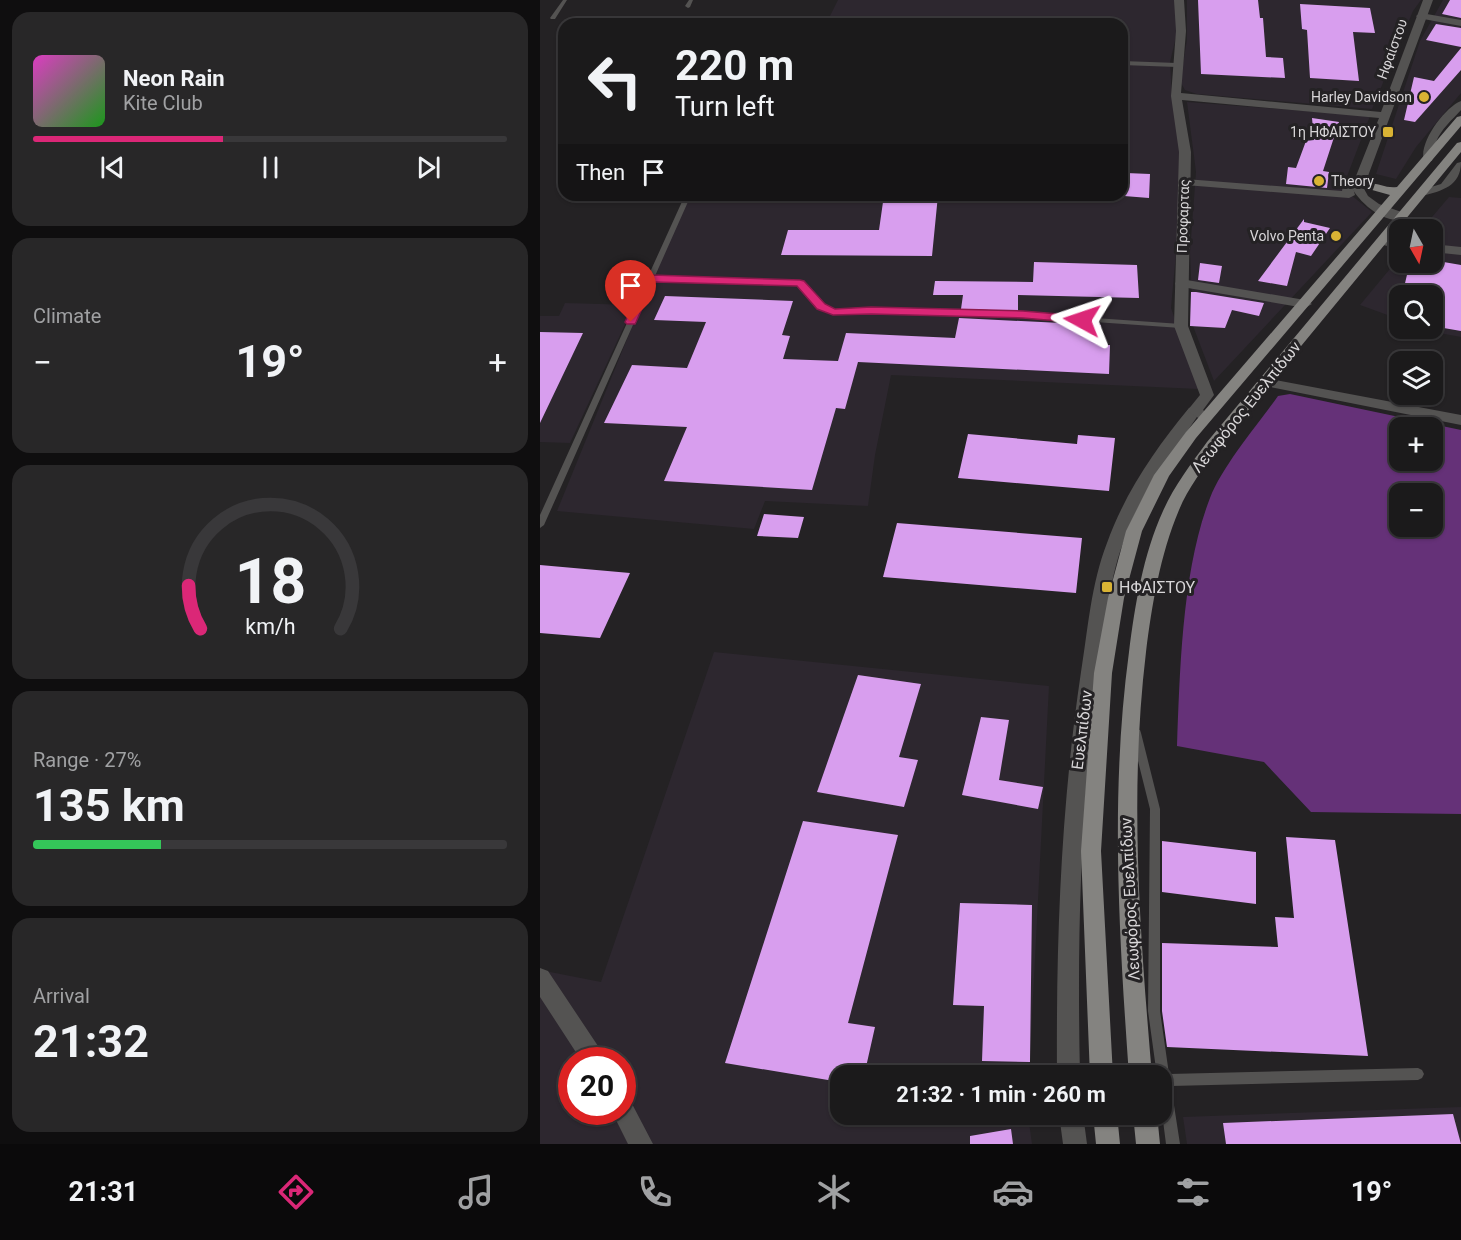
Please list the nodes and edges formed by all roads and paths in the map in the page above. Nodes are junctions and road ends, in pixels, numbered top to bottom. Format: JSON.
{"nodes":[{"id":1,"x":565,"y":0,"type":"edge"},
{"id":2,"x":1179,"y":0,"type":"edge"},
{"id":3,"x":1428,"y":0,"type":"edge"},
{"id":4,"x":1421,"y":16,"type":"junction"},
{"id":5,"x":553,"y":18,"type":"dead end"},
{"id":6,"x":1461,"y":23,"type":"edge"},
{"id":7,"x":1128,"y":63,"type":"edge"},
{"id":8,"x":1177,"y":64,"type":"junction"},
{"id":9,"x":1176,"y":96,"type":"junction"},
{"id":10,"x":1461,"y":104,"type":"edge"},
{"id":11,"x":1384,"y":115,"type":"junction"},
{"id":12,"x":1461,"y":119,"type":"edge"},
{"id":13,"x":1461,"y":145,"type":"edge"},
{"id":14,"x":1428,"y":159,"type":"junction"},
{"id":15,"x":1461,"y":165,"type":"edge"},
{"id":16,"x":1362,"y":181,"type":"junction"},
{"id":17,"x":1185,"y":182,"type":"junction"},
{"id":18,"x":1402,"y":189,"type":"junction"},
{"id":19,"x":1422,"y":193,"type":"junction"},
{"id":20,"x":685,"y":201,"type":"edge"},
{"id":21,"x":1384,"y":211,"type":"junction"},
{"id":22,"x":1406,"y":212,"type":"junction"},
{"id":23,"x":1403,"y":219,"type":"edge"},
{"id":24,"x":1389,"y":245,"type":"edge"},
{"id":25,"x":1443,"y":249,"type":"edge"},
{"id":26,"x":1461,"y":251,"type":"edge"},
{"id":27,"x":651,"y":278,"type":"junction"},
{"id":28,"x":1181,"y":283,"type":"junction"},
{"id":29,"x":1305,"y":304,"type":"junction"},
{"id":30,"x":1180,"y":326,"type":"junction"},
{"id":31,"x":1264,"y":382,"type":"junction"},
{"id":32,"x":1200,"y":414,"type":"junction"},
{"id":33,"x":1461,"y":420,"type":"edge"},
{"id":34,"x":540,"y":525,"type":"edge"},
{"id":35,"x":1092,"y":706,"type":"junction"},
{"id":36,"x":1131,"y":711,"type":"junction"},
{"id":37,"x":540,"y":978,"type":"edge"},
{"id":38,"x":585,"y":1047,"type":"edge"},
{"id":39,"x":1069,"y":1065,"type":"edge"},
{"id":40,"x":1101,"y":1065,"type":"edge"},
{"id":41,"x":1140,"y":1065,"type":"edge"},
{"id":42,"x":1160,"y":1065,"type":"edge"},
{"id":43,"x":1418,"y":1074,"type":"dead end"},
{"id":44,"x":1172,"y":1080,"type":"edge"},
{"id":45,"x":631,"y":1125,"type":"edge"},
{"id":46,"x":1072,"y":1125,"type":"edge"},
{"id":47,"x":1106,"y":1125,"type":"edge"},
{"id":48,"x":1146,"y":1125,"type":"edge"},
{"id":49,"x":1170,"y":1125,"type":"edge"},
{"id":50,"x":641,"y":1144,"type":"edge"},
{"id":51,"x":1075,"y":1144,"type":"edge"},
{"id":52,"x":1108,"y":1144,"type":"edge"},
{"id":53,"x":1148,"y":1144,"type":"edge"},
{"id":54,"x":1173,"y":1144,"type":"edge"}],
"edges":[{"from":1,"to":5,"type":"lane"},
{"from":2,"to":8,"type":"street","name":"Προφαρτας"},
{"from":3,"to":4,"type":"street","name":"Ηφαίστου"},
{"from":4,"to":6,"type":"street"},
{"from":4,"to":11,"type":"street","name":"Ηφαίστου"},
{"from":7,"to":8,"type":"lane"},
{"from":8,"to":9,"type":"street","name":"Προφαρτας"},
{"from":9,"to":11,"type":"street"},
{"from":9,"to":17,"type":"street","name":"Προφαρτας"},
{"from":10,"to":14,"type":"street"},
{"from":11,"to":16,"type":"street","name":"Ηφαίστου"},
{"from":12,"to":14,"type":"main road","name":"Λεωφόρος Ευελπίδων"},
{"from":13,"to":19,"type":"main road","name":"Λεωφόρος Ευελπίδων"},
{"from":14,"to":18,"type":"main road","name":"Λεωφόρος Ευελπίδων"},
{"from":15,"to":19,"type":"street"},
{"from":16,"to":17,"type":"street"},
{"from":16,"to":18,"type":"main road"},
{"from":16,"to":21,"type":"street"},
{"from":17,"to":28,"type":"street","name":"Προφαρτας"},
{"from":18,"to":21,"type":"main road","name":"Λεωφόρος Ευελπίδων"},
{"from":19,"to":22,"type":"main road","name":"Λεωφόρος Ευελπίδων"},
{"from":20,"to":27,"type":"lane"},
{"from":21,"to":22,"type":"street"},
{"from":21,"to":29,"type":"main road","name":"Λεωφόρος Ευελπίδων"},
{"from":22,"to":23,"type":"main road","name":"Λεωφόρος Ευελπίδων"},
{"from":24,"to":31,"type":"main road","name":"Λεωφόρος Ευελπίδων"},
{"from":25,"to":26,"type":"street"},
{"from":27,"to":30,"type":"lane"},
{"from":27,"to":34,"type":"lane"},
{"from":28,"to":29,"type":"street"},
{"from":28,"to":30,"type":"street","name":"Προφαρτας"},
{"from":29,"to":32,"type":"main road","name":"Λεωφόρος Ευελπίδων"},
{"from":30,"to":32,"type":"street","name":"Προφαρτας"},
{"from":31,"to":33,"type":"street"},
{"from":31,"to":36,"type":"main road","name":"Λεωφόρος Ευελπίδων"},
{"from":32,"to":35,"type":"street","name":"Ευελπίδων"},
{"from":35,"to":39,"type":"street","name":"Ευελπίδων"},
{"from":35,"to":40,"type":"main road","name":"Λεωφόρος Ευελπίδων"},
{"from":36,"to":41,"type":"main road","name":"Λεωφόρος Ευελπίδων"},
{"from":36,"to":42,"type":"lane"},
{"from":37,"to":38,"type":"street"},
{"from":43,"to":44,"type":"lane"},
{"from":45,"to":50,"type":"street"},
{"from":46,"to":51,"type":"street"},
{"from":47,"to":52,"type":"main road"},
{"from":48,"to":53,"type":"main road"},
{"from":49,"to":54,"type":"lane"}]}
